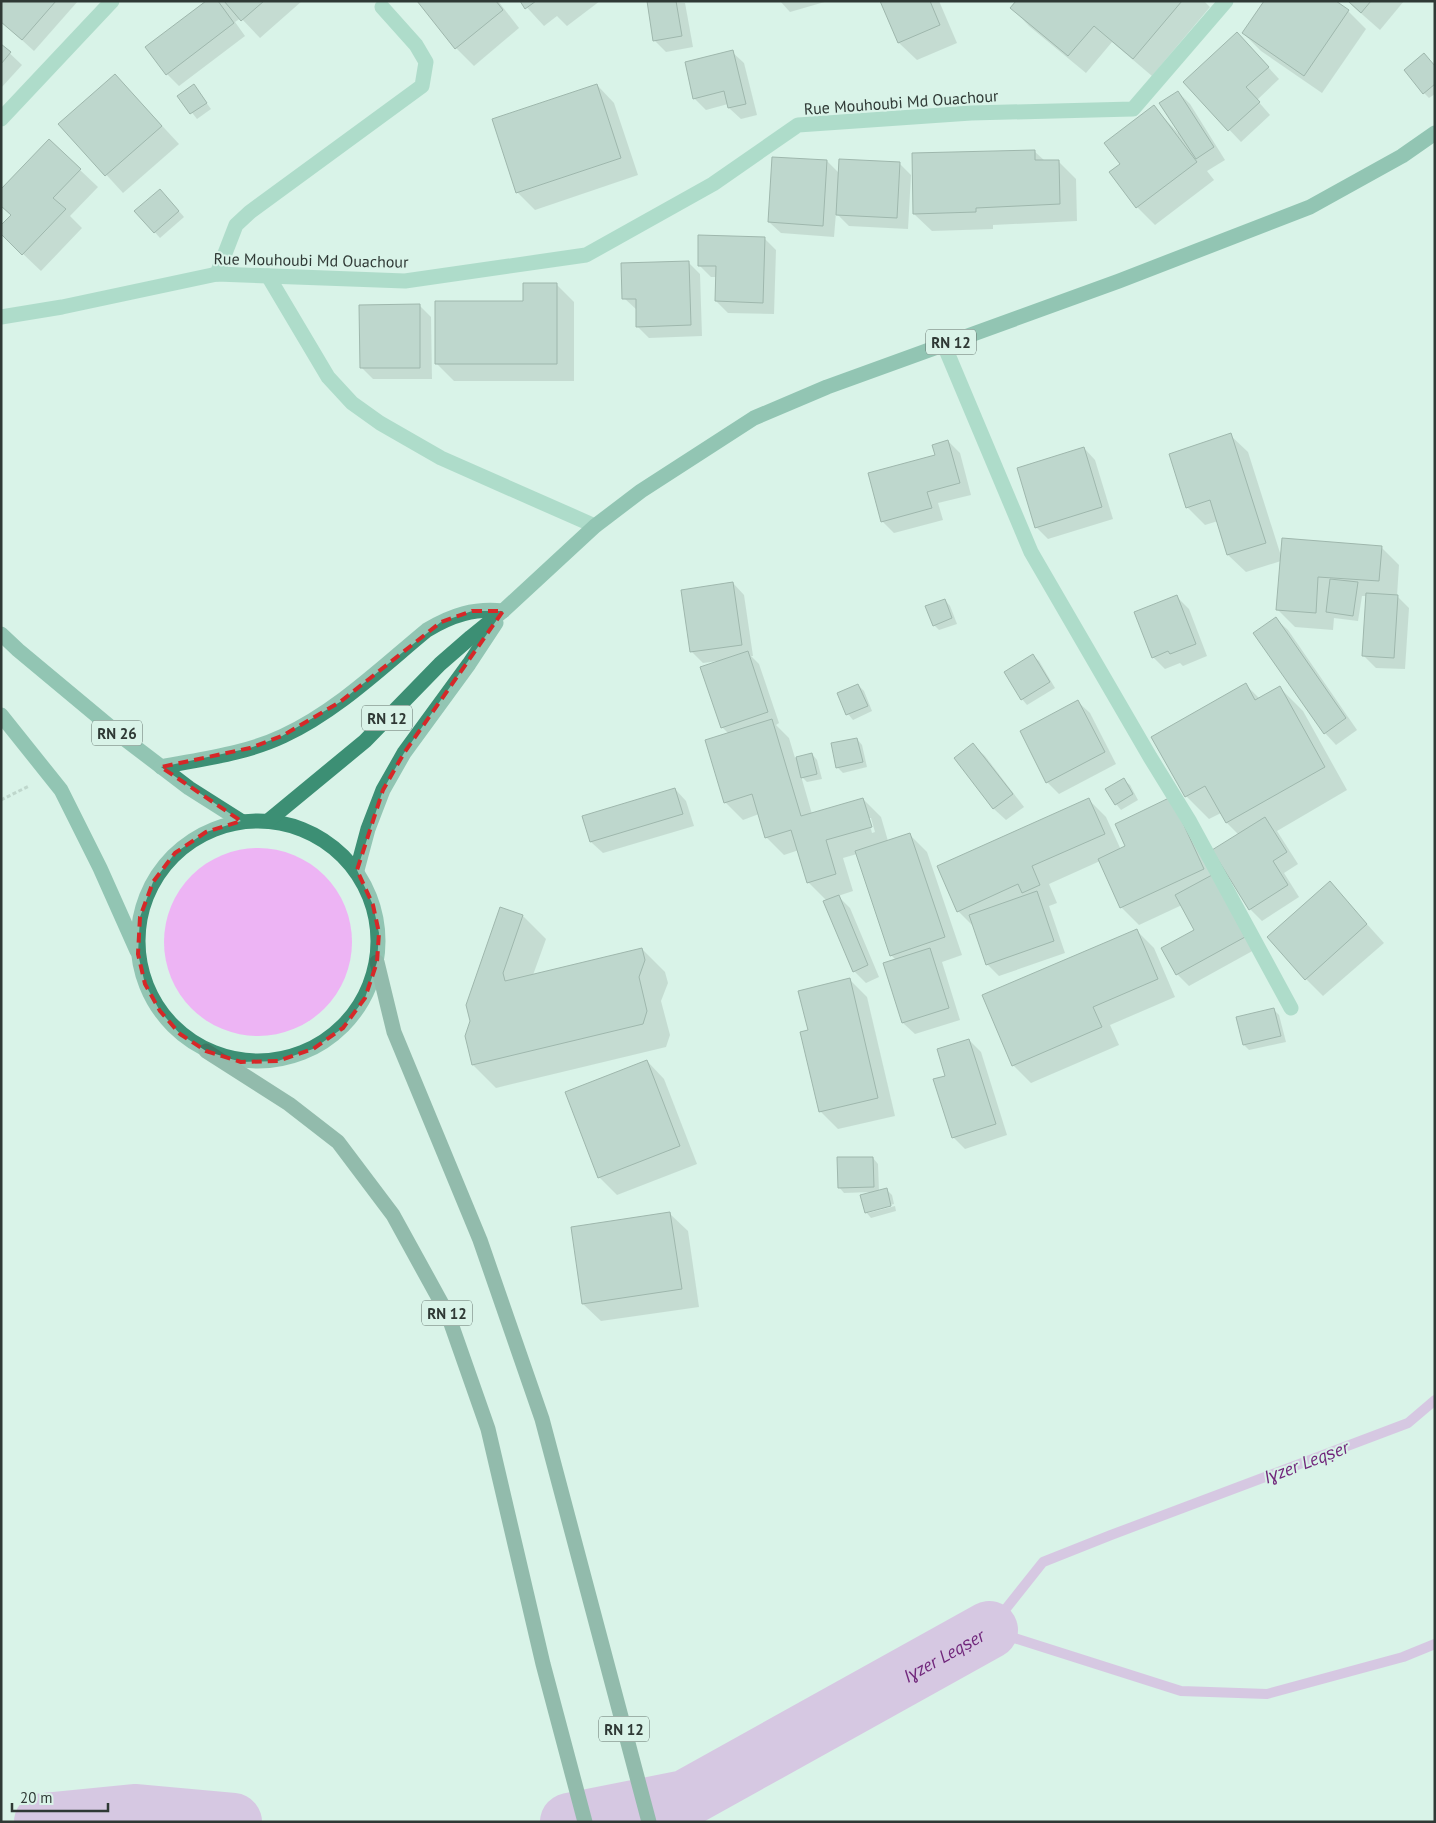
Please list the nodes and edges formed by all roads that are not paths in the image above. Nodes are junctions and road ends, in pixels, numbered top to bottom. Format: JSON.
{"nodes":[{"id":1,"x":112,"y":1,"type":"edge"},
{"id":2,"x":1226,"y":1,"type":"edge"},
{"id":3,"x":382,"y":7,"type":"dead end"},
{"id":4,"x":1,"y":119,"type":"edge"},
{"id":5,"x":1435,"y":133,"type":"edge"},
{"id":6,"x":217,"y":274,"type":"junction"},
{"id":7,"x":268,"y":276,"type":"junction"},
{"id":8,"x":1,"y":317,"type":"edge"},
{"id":9,"x":944,"y":345,"type":"junction"},
{"id":10,"x":594,"y":526,"type":"junction"},
{"id":11,"x":504,"y":611,"type":"junction"},
{"id":12,"x":1,"y":634,"type":"edge"},
{"id":13,"x":1,"y":715,"type":"edge"},
{"id":14,"x":161,"y":767,"type":"junction"},
{"id":15,"x":241,"y":821,"type":"junction"},
{"id":16,"x":268,"y":821,"type":"junction"},
{"id":17,"x":357,"y":870,"type":"junction"},
{"id":18,"x":138,"y":954,"type":"junction"},
{"id":19,"x":377,"y":962,"type":"junction"},
{"id":20,"x":1291,"y":1008,"type":"dead end"},
{"id":21,"x":206,"y":1051,"type":"junction"},
{"id":22,"x":585,"y":1822,"type":"edge"},
{"id":23,"x":649,"y":1822,"type":"edge"}],
"edges":[{"from":1,"to":4,"type":"street"},
{"from":2,"to":7,"type":"street","name":"Rue Mouhoubi Md Ouachour"},
{"from":3,"to":6,"type":"street"},
{"from":5,"to":9,"type":"main road","number":"RN 12"},
{"from":6,"to":7,"type":"street","name":"Rue Mouhoubi Md Ouachour"},
{"from":6,"to":8,"type":"street","name":"Rue Mouhoubi Md Ouachour"},
{"from":7,"to":10,"type":"street"},
{"from":9,"to":10,"type":"main road","number":"RN 12"},
{"from":9,"to":20,"type":"street"},
{"from":10,"to":11,"type":"main road","number":"RN 12"},
{"from":11,"to":14,"type":"main road"},
{"from":11,"to":16,"type":"main road","number":"RN 12"},
{"from":11,"to":17,"type":"main road","number":"RN 12"},
{"from":12,"to":14,"type":"main road","number":"RN 26"},
{"from":13,"to":18,"type":"main road"},
{"from":14,"to":15,"type":"main road","number":"RN 26"},
{"from":15,"to":16,"type":"main road"},
{"from":15,"to":18,"type":"main road"},
{"from":16,"to":17,"type":"main road"},
{"from":17,"to":19,"type":"main road"},
{"from":18,"to":21,"type":"main road"},
{"from":19,"to":21,"type":"main road"},
{"from":19,"to":23,"type":"highway","number":"RN 12"},
{"from":21,"to":22,"type":"highway","number":"RN 12"}]}
